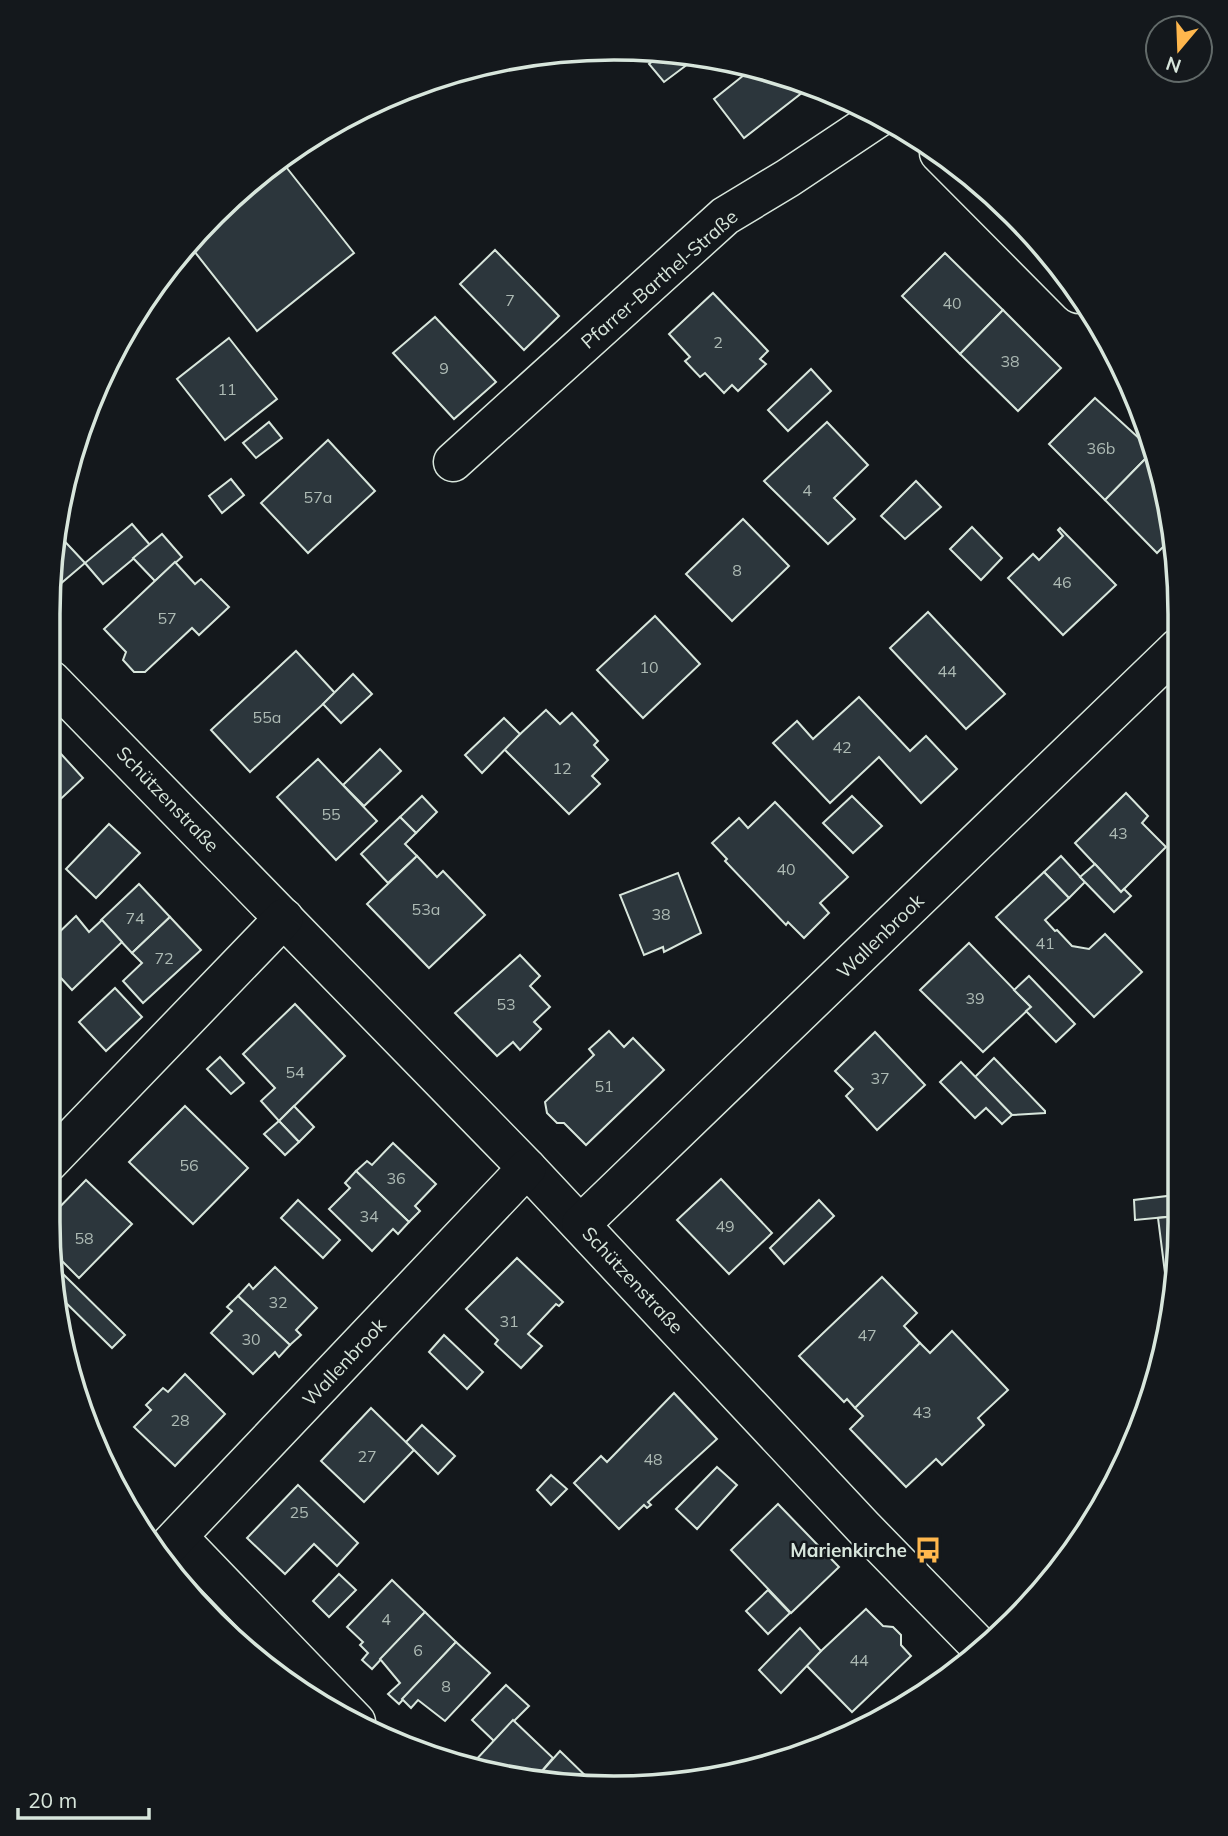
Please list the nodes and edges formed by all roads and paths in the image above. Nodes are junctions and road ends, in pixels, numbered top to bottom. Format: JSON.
{"nodes":[{"id":1,"x":870,"y":123,"type":"edge"},
{"id":2,"x":453,"y":462,"type":"dead end"},
{"id":3,"x":1168,"y":658,"type":"edge"},
{"id":4,"x":60,"y":689,"type":"edge"},
{"id":5,"x":284,"y":918,"type":"junction"},
{"id":6,"x":60,"y":1151,"type":"edge"},
{"id":7,"x":527,"y":1168,"type":"junction"},
{"id":8,"x":581,"y":1224,"type":"junction"},
{"id":9,"x":169,"y":1546,"type":"edge"},
{"id":10,"x":976,"y":1643,"type":"edge"},
{"id":11,"x":331,"y":1698,"type":"edge"}],
"edges":[{"from":1,"to":2,"type":"street","name":"Pfarrer-Barthel-Straße"},
{"from":3,"to":8,"type":"street","name":"Wallenbrook"},
{"from":4,"to":5,"type":"street","name":"Schützenstraße"},
{"from":5,"to":6,"type":"street"},
{"from":5,"to":7,"type":"street","name":"Schützenstraße"},
{"from":7,"to":8,"type":"street","name":"Schützenstraße"},
{"from":7,"to":9,"type":"street","name":"Wallenbrook"},
{"from":8,"to":10,"type":"street","name":"Schützenstraße"},
{"from":9,"to":11,"type":"street"}]}
